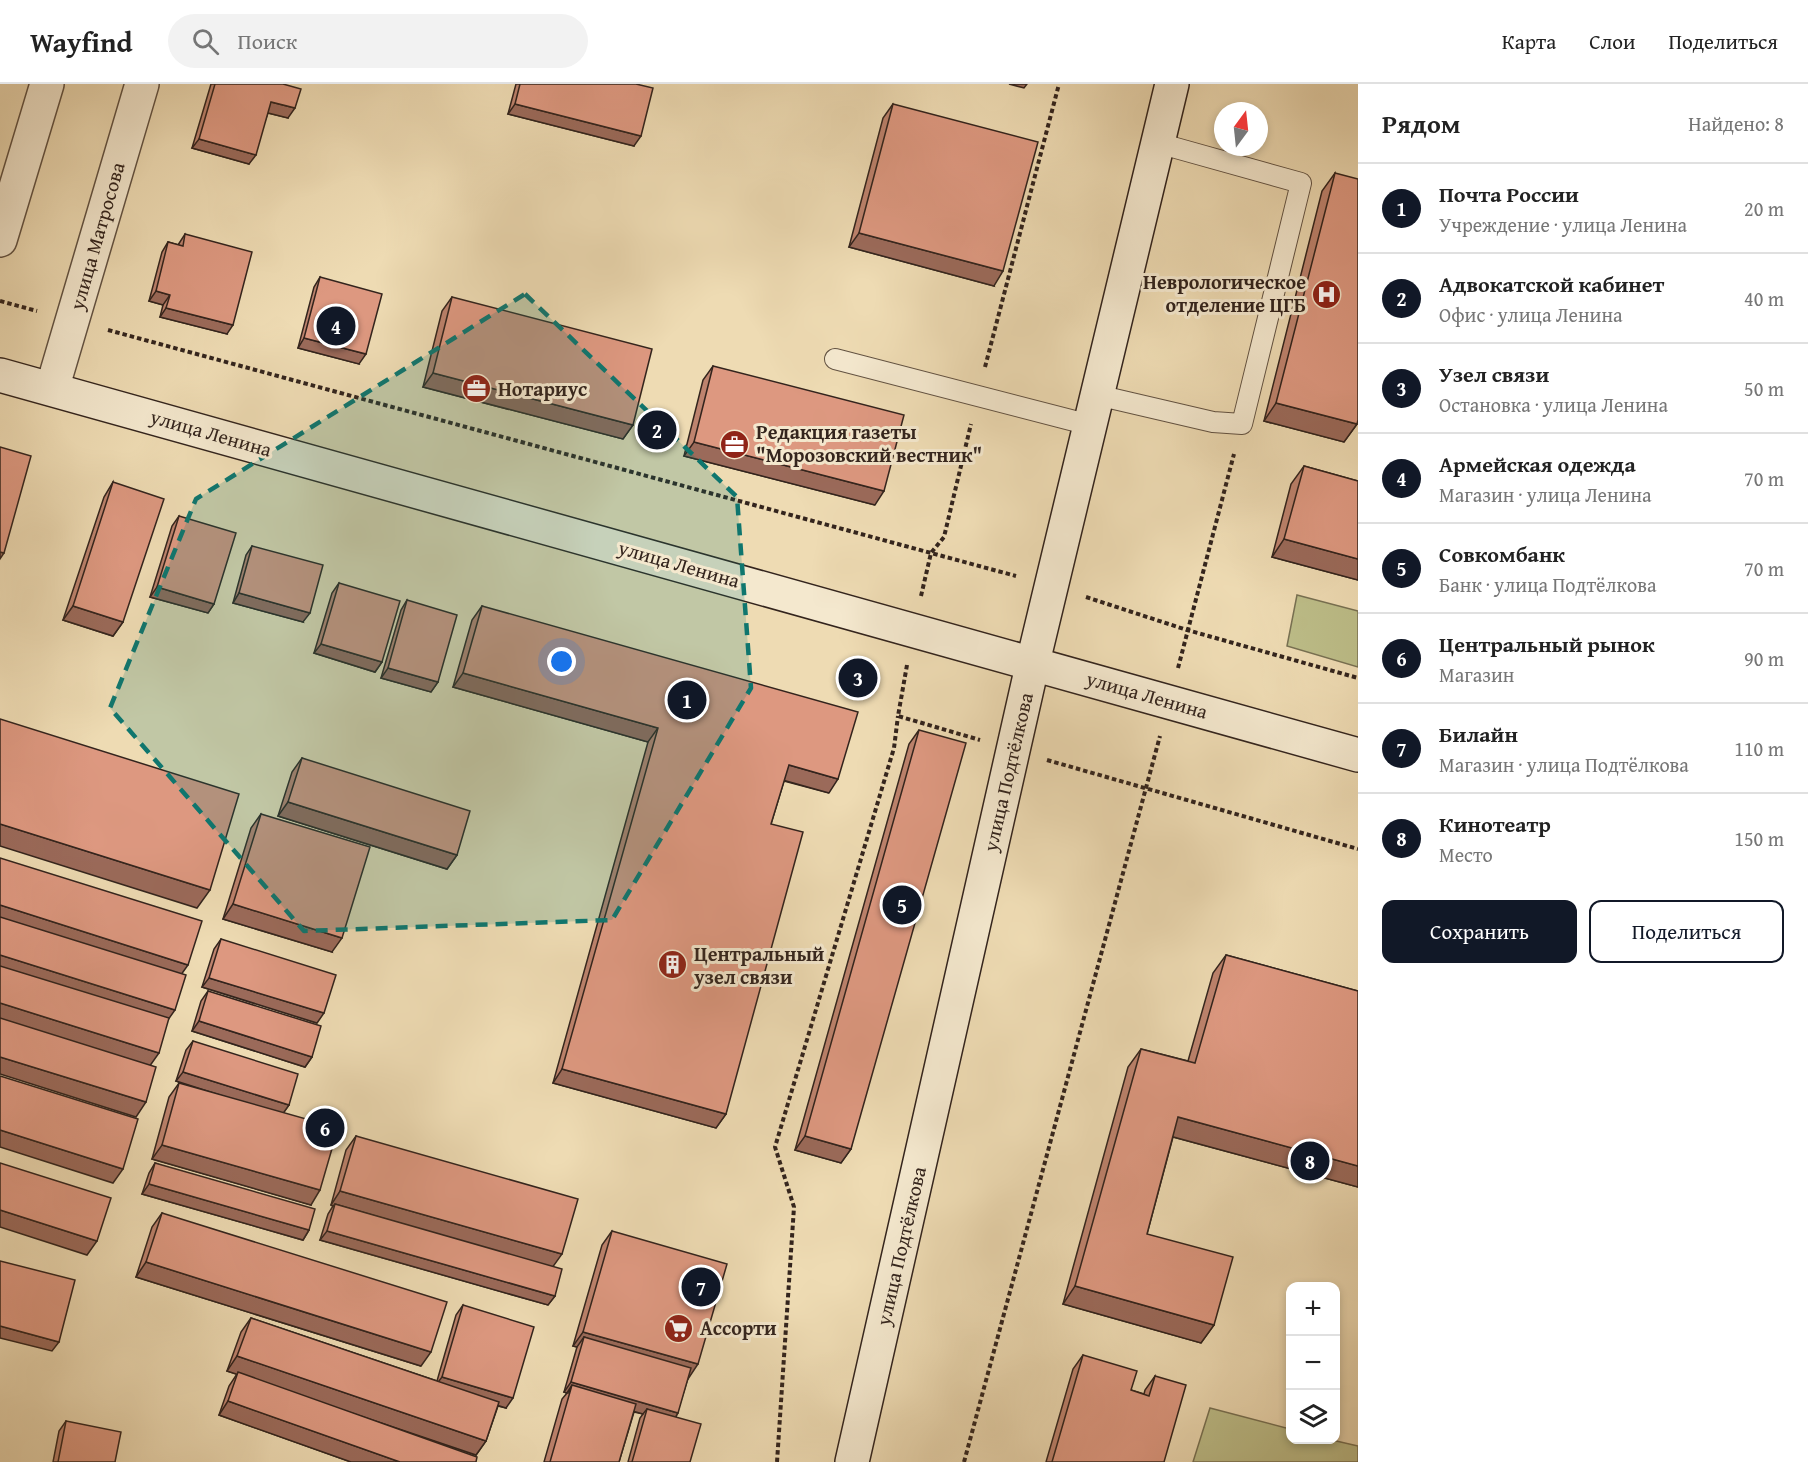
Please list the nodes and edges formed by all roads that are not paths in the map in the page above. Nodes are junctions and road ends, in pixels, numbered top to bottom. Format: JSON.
{"nodes":[{"id":1,"x":47,"y":84,"type":"edge"},
{"id":2,"x":142,"y":84,"type":"edge"},
{"id":3,"x":1172,"y":84,"type":"edge"},
{"id":4,"x":1158,"y":143,"type":"junction"},
{"id":5,"x":0,"y":240,"type":"edge"},
{"id":6,"x":835,"y":359,"type":"dead end"},
{"id":7,"x":0,"y":375,"type":"edge"},
{"id":8,"x":52,"y":389,"type":"junction"},
{"id":9,"x":1094,"y":410,"type":"junction"},
{"id":10,"x":1033,"y":662,"type":"junction"},
{"id":11,"x":1358,"y":755,"type":"edge"},
{"id":12,"x":852,"y":1462,"type":"edge"}],
"edges":[{"from":1,"to":5,"type":"main road"},
{"from":2,"to":8,"type":"main road","name":"улица Матросова"},
{"from":3,"to":4,"type":"main road","name":"улица Подтёлкова"},
{"from":4,"to":9,"type":"main road","name":"улица Подтёлкова"},
{"from":4,"to":9,"type":"lane"},
{"from":6,"to":9,"type":"lane"},
{"from":7,"to":8,"type":"main road","name":"улица Ленина"},
{"from":8,"to":10,"type":"main road","name":"улица Ленина"},
{"from":9,"to":10,"type":"main road","name":"улица Подтёлкова"},
{"from":10,"to":11,"type":"main road","name":"улица Ленина"},
{"from":10,"to":12,"type":"main road","name":"улица Подтёлкова"}]}
